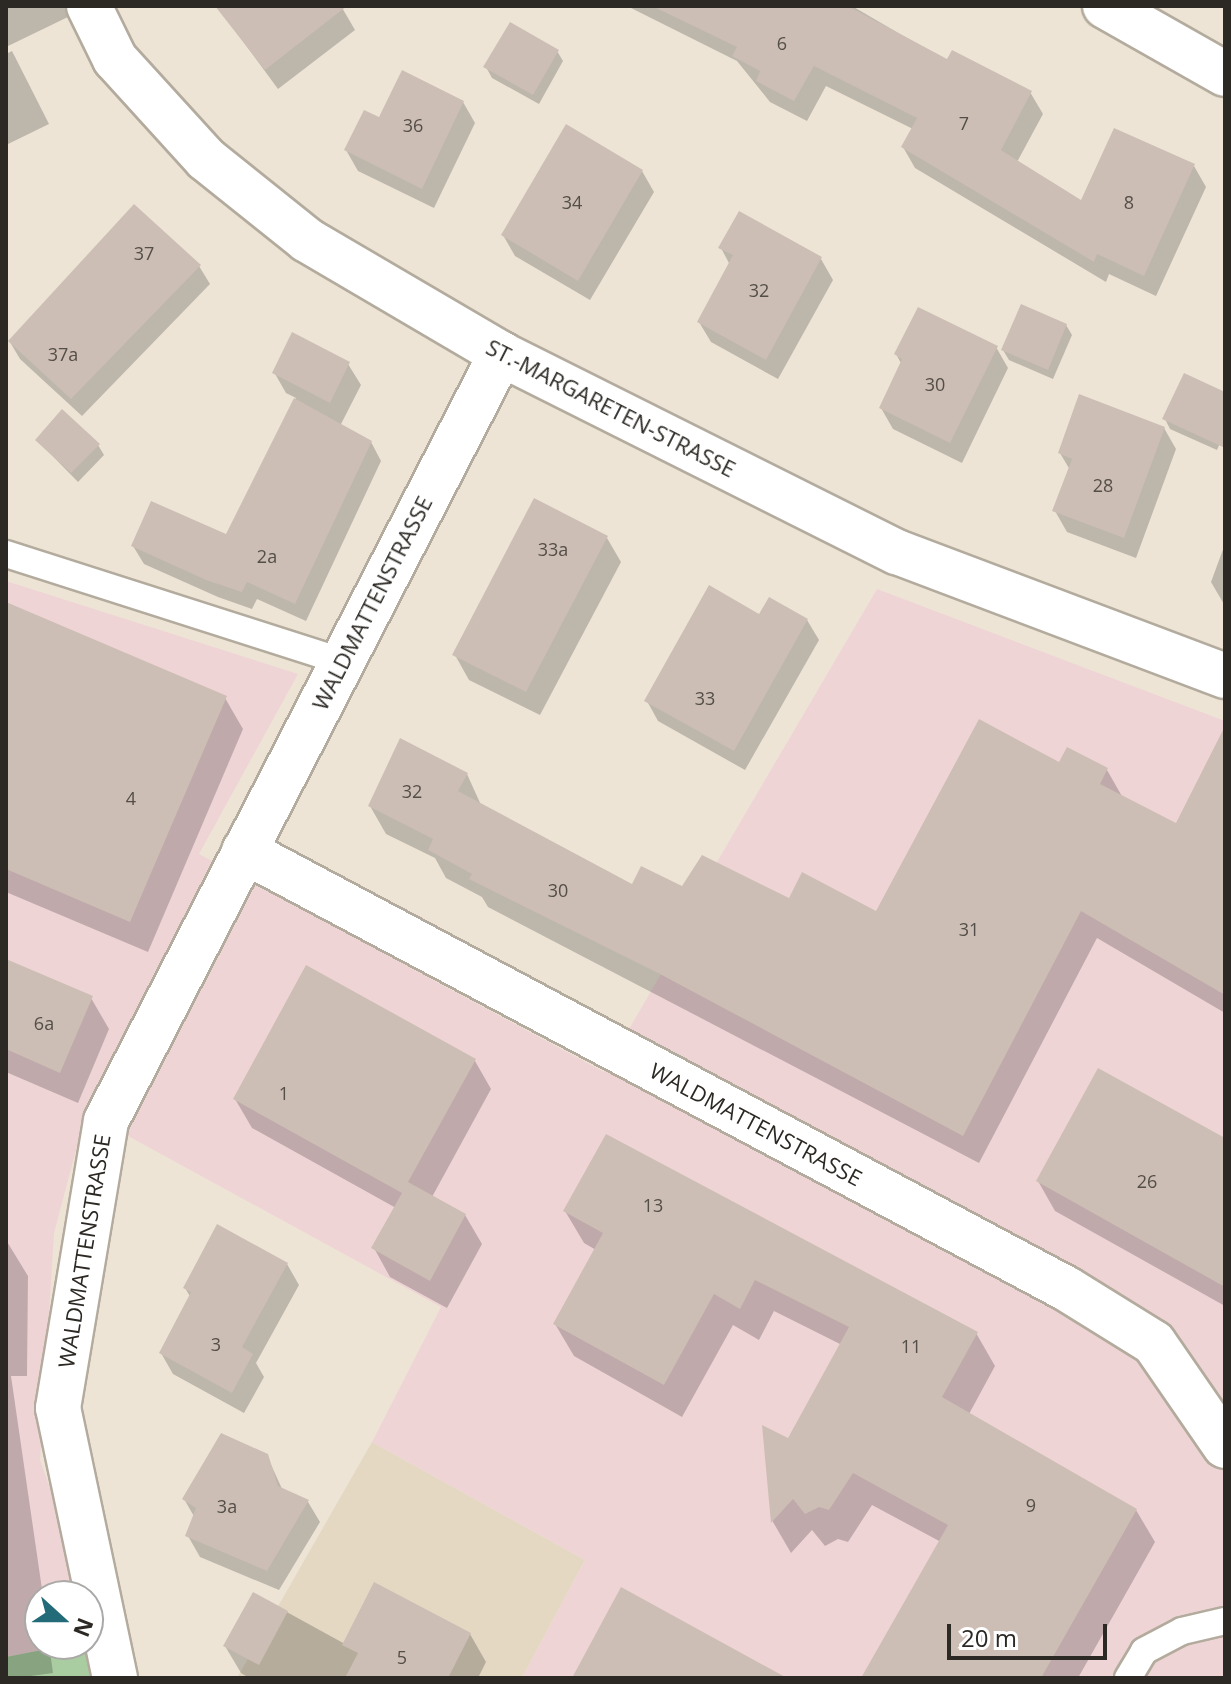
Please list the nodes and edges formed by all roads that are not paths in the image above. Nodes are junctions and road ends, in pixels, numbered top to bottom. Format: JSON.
{"nodes":[{"id":1,"x":89,"y":6,"type":"edge"},
{"id":2,"x":1105,"y":6,"type":"edge"},
{"id":3,"x":1225,"y":74,"type":"edge"},
{"id":4,"x":501,"y":354,"type":"junction"},
{"id":5,"x":6,"y":554,"type":"edge"},
{"id":6,"x":342,"y":661,"type":"junction"},
{"id":7,"x":1225,"y":676,"type":"edge"},
{"id":8,"x":244,"y":851,"type":"junction"},
{"id":9,"x":1225,"y":1446,"type":"edge"},
{"id":10,"x":1225,"y":1621,"type":"edge"},
{"id":11,"x":115,"y":1678,"type":"edge"},
{"id":12,"x":1128,"y":1678,"type":"edge"}],
"edges":[{"from":1,"to":4,"type":"street","name":"ST.-MARGARETEN-STRASSE"},
{"from":2,"to":3,"type":"street"},
{"from":4,"to":6,"type":"street","name":"WALDMATTENSTRASSE"},
{"from":4,"to":7,"type":"street","name":"ST.-MARGARETEN-STRASSE"},
{"from":5,"to":6,"type":"lane"},
{"from":6,"to":8,"type":"street","name":"WALDMATTENSTRASSE"},
{"from":8,"to":9,"type":"street","name":"WALDMATTENSTRASSE"},
{"from":8,"to":11,"type":"street","name":"WALDMATTENSTRASSE"},
{"from":10,"to":12,"type":"lane"}]}
